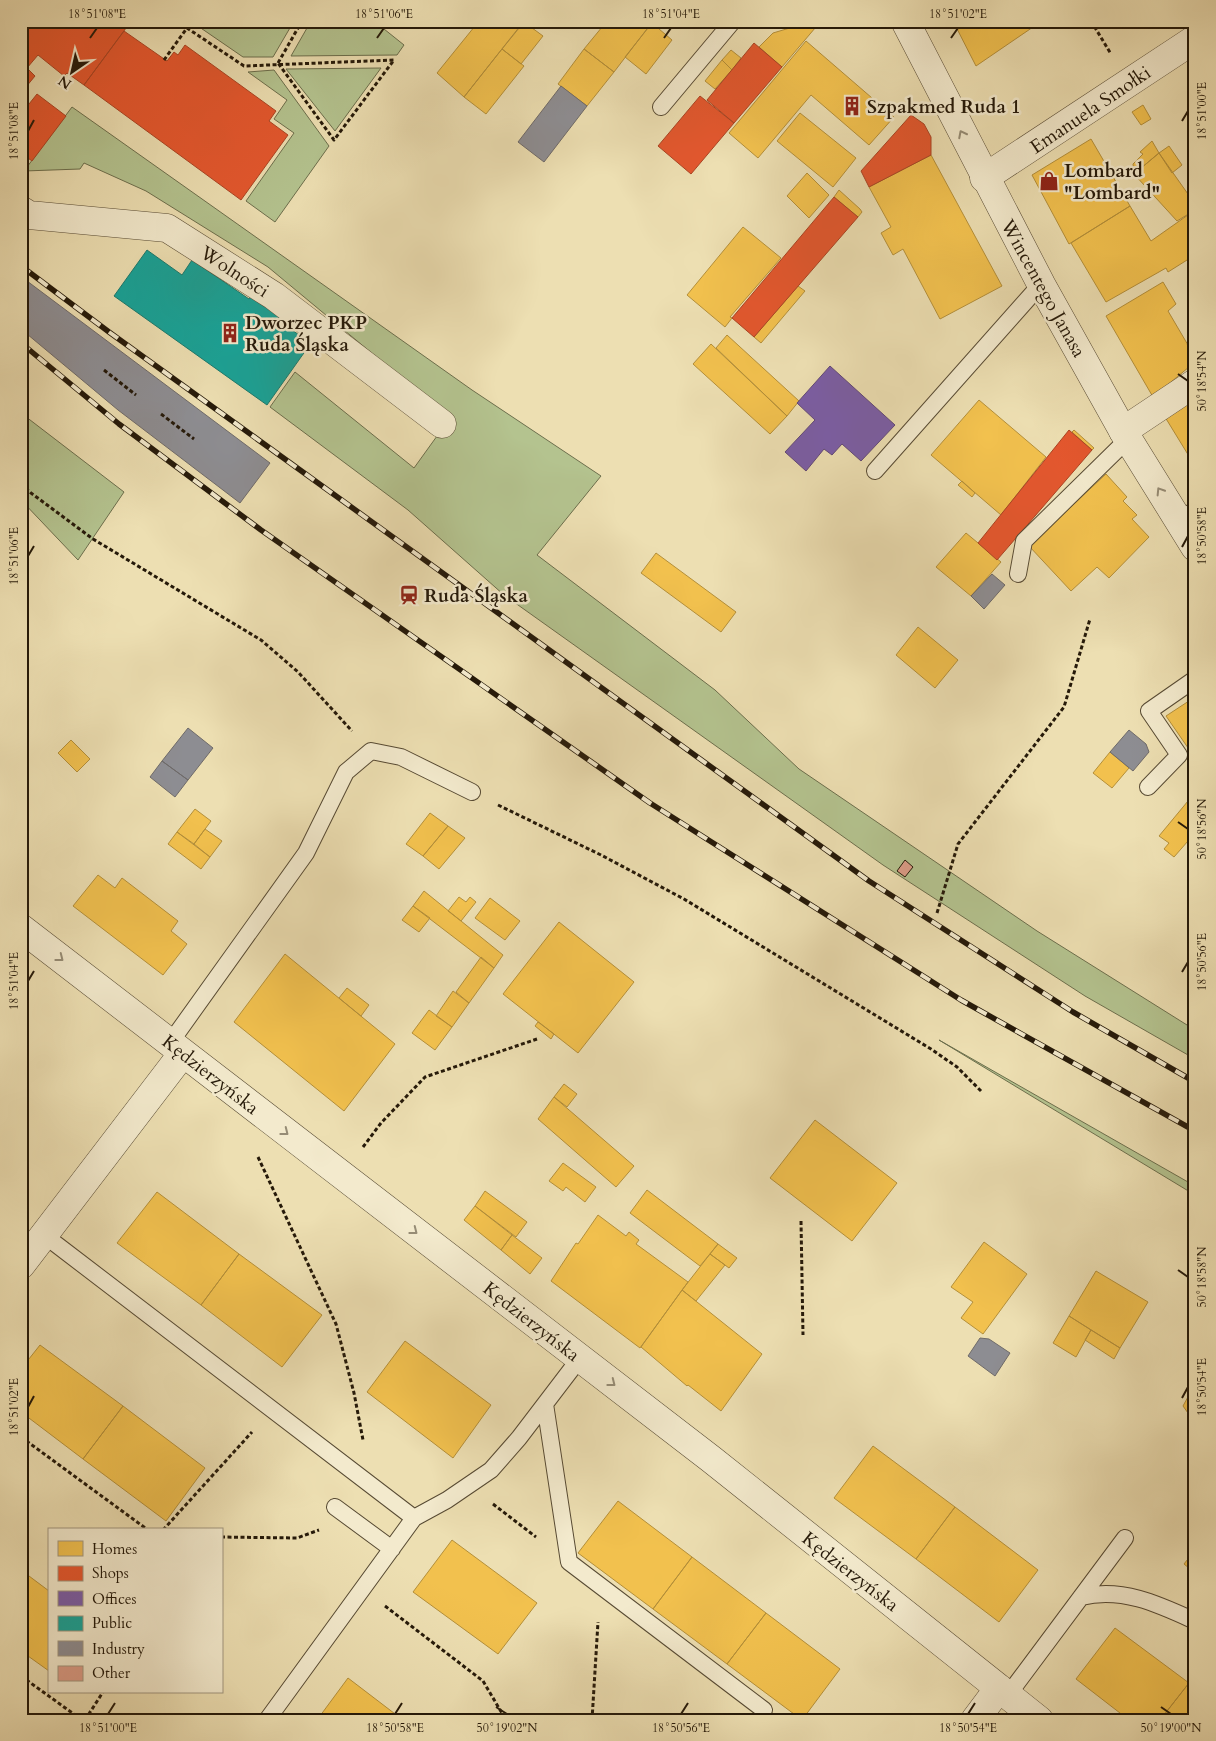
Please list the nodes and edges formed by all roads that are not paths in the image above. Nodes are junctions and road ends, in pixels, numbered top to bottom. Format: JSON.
{"nodes":[{"id":1,"x":733,"y":21,"type":"edge"},
{"id":2,"x":905,"y":21,"type":"edge"},
{"id":3,"x":1195,"y":39,"type":"edge"},
{"id":4,"x":661,"y":107,"type":"dead end"},
{"id":5,"x":984,"y":178,"type":"junction"},
{"id":6,"x":21,"y":210,"type":"edge"},
{"id":7,"x":1041,"y":284,"type":"junction"},
{"id":8,"x":1195,"y":383,"type":"edge"},
{"id":9,"x":442,"y":424,"type":"dead end"},
{"id":10,"x":1126,"y":435,"type":"junction"},
{"id":11,"x":875,"y":471,"type":"dead end"},
{"id":12,"x":1187,"y":515,"type":"edge"},
{"id":13,"x":1195,"y":547,"type":"edge"},
{"id":14,"x":1018,"y":574,"type":"dead end"},
{"id":15,"x":1195,"y":679,"type":"edge"},
{"id":16,"x":1148,"y":787,"type":"dead end"},
{"id":17,"x":472,"y":792,"type":"road end"},
{"id":18,"x":21,"y":928,"type":"edge"},
{"id":19,"x":176,"y":1048,"type":"junction"},
{"id":20,"x":44,"y":1235,"type":"junction"},
{"id":21,"x":21,"y":1265,"type":"edge"},
{"id":22,"x":580,"y":1358,"type":"junction"},
{"id":23,"x":545,"y":1404,"type":"junction"},
{"id":24,"x":335,"y":1507,"type":"road end"},
{"id":25,"x":414,"y":1518,"type":"junction"},
{"id":26,"x":1124,"y":1538,"type":"dead end"},
{"id":27,"x":392,"y":1549,"type":"junction"},
{"id":28,"x":1081,"y":1597,"type":"junction"},
{"id":29,"x":1195,"y":1621,"type":"edge"},
{"id":30,"x":1004,"y":1692,"type":"junction"},
{"id":31,"x":764,"y":1710,"type":"dead end"},
{"id":32,"x":267,"y":1720,"type":"edge"},
{"id":33,"x":975,"y":1720,"type":"edge"},
{"id":34,"x":1039,"y":1720,"type":"edge"}],
"edges":[{"from":1,"to":4,"type":"lane"},
{"from":5,"to":2,"type":"street","name":"Wincentego Janasa","one_way":true},
{"from":3,"to":5,"type":"street","name":"Emanuela Smołki"},
{"from":5,"to":7,"type":"street","name":"Wincentego Janasa"},
{"from":6,"to":9,"type":"street","name":"Wolności"},
{"from":7,"to":10,"type":"street","name":"Wincentego Janasa"},
{"from":7,"to":11,"type":"lane"},
{"from":8,"to":10,"type":"street"},
{"from":12,"to":10,"type":"street","name":"Wincentego Janasa","one_way":true},
{"from":10,"to":14,"type":"lane"},
{"from":12,"to":13,"type":"street","name":"Wincentego Janasa"},
{"from":15,"to":16,"type":"lane"},
{"from":17,"to":19,"type":"lane"},
{"from":18,"to":19,"type":"street","name":"Kędzierzyńska","one_way":true},
{"from":19,"to":20,"type":"street"},
{"from":19,"to":22,"type":"street","name":"Kędzierzyńska","one_way":true},
{"from":20,"to":21,"type":"street"},
{"from":20,"to":25,"type":"lane"},
{"from":22,"to":23,"type":"lane"},
{"from":22,"to":30,"type":"street","name":"Kędzierzyńska","one_way":true},
{"from":23,"to":25,"type":"lane"},
{"from":23,"to":31,"type":"lane"},
{"from":24,"to":27,"type":"lane"},
{"from":25,"to":27,"type":"lane"},
{"from":26,"to":28,"type":"lane"},
{"from":27,"to":32,"type":"lane"},
{"from":28,"to":29,"type":"lane"},
{"from":28,"to":30,"type":"lane"},
{"from":30,"to":33,"type":"street"},
{"from":30,"to":34,"type":"street","name":"Kędzierzyńska"}]}
